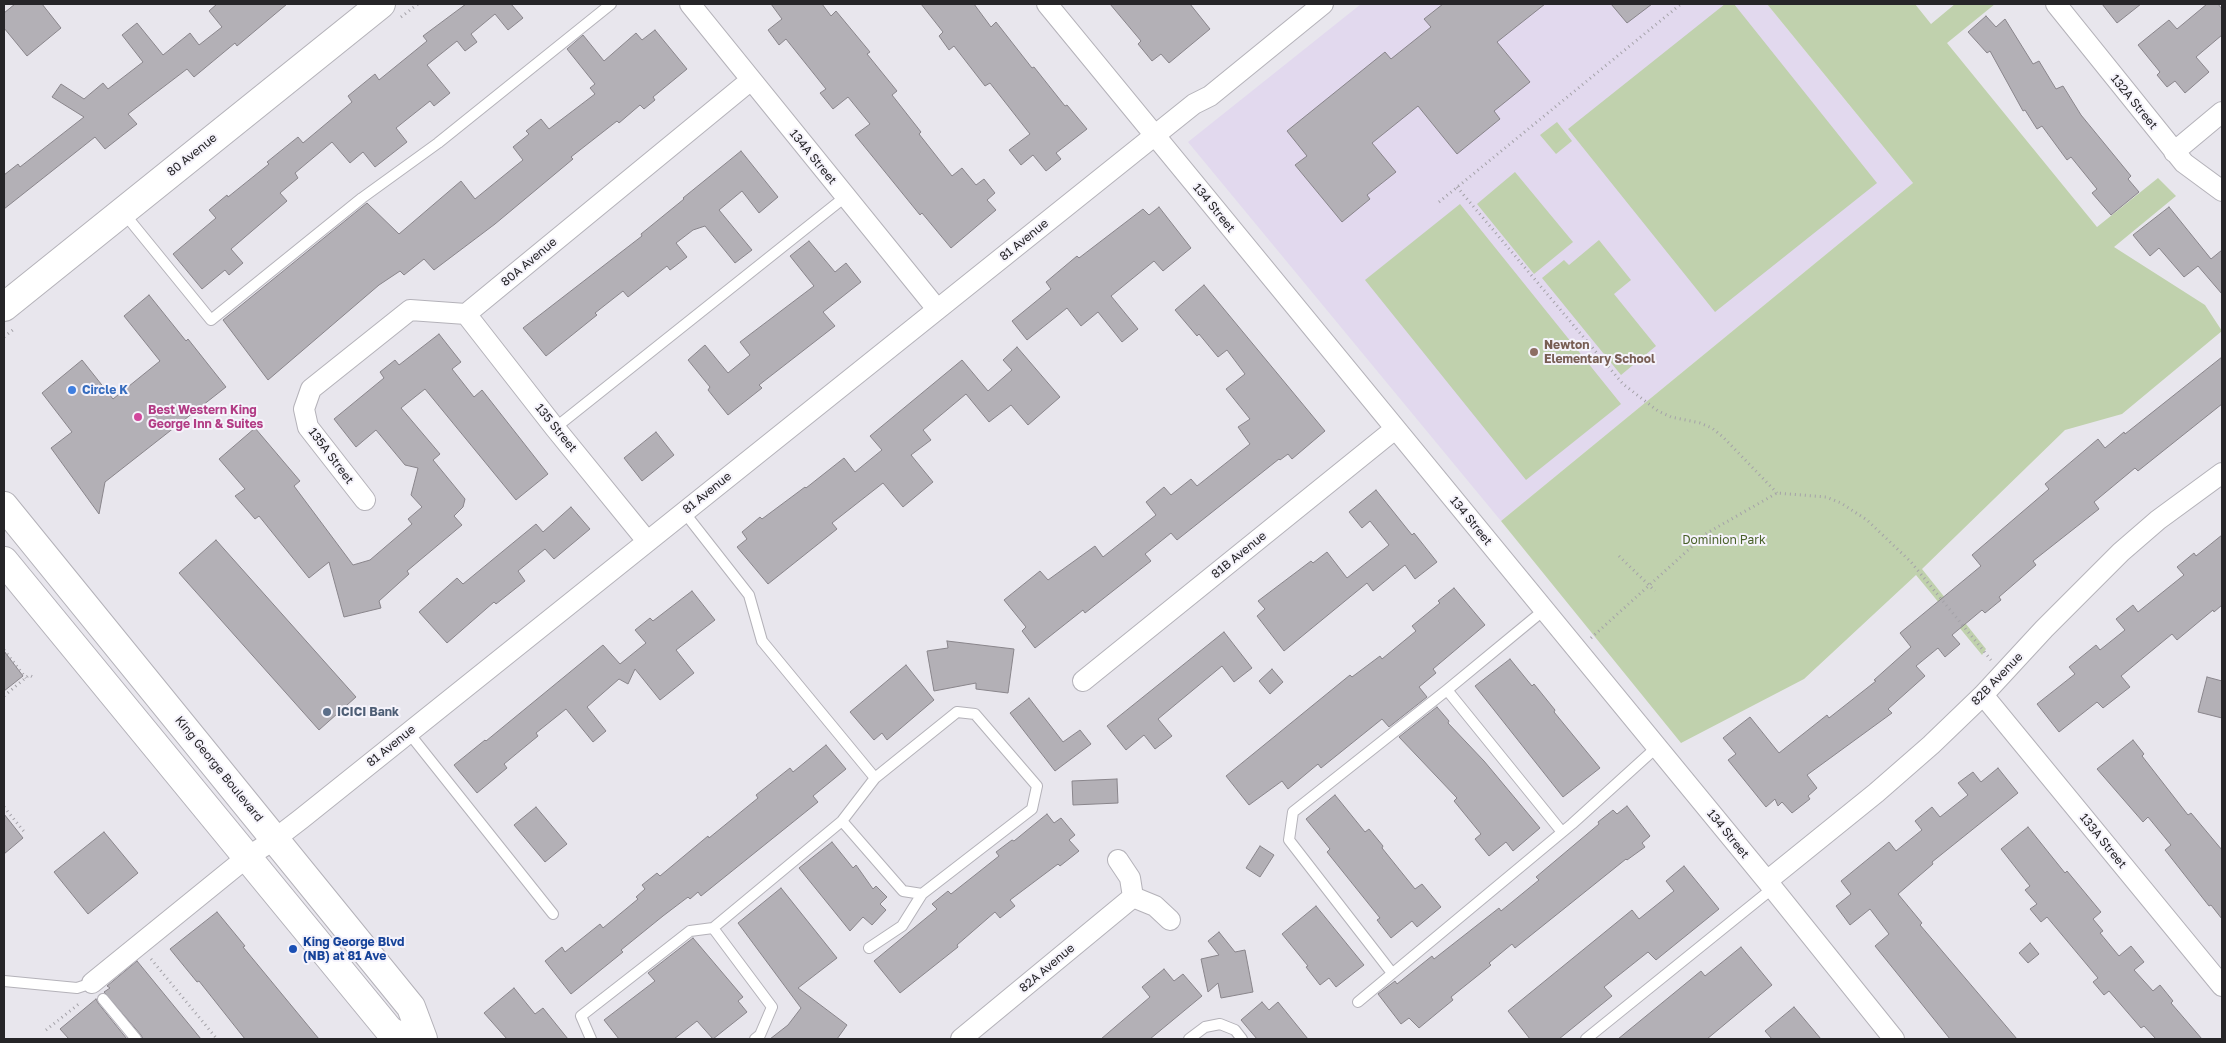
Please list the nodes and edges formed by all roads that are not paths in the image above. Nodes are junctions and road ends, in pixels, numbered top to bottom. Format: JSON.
{"nodes":[{"id":1,"x":381,"y":4,"type":"edge"},
{"id":2,"x":611,"y":4,"type":"edge"},
{"id":3,"x":690,"y":4,"type":"edge"},
{"id":4,"x":1047,"y":4,"type":"edge"},
{"id":5,"x":1323,"y":4,"type":"edge"},
{"id":6,"x":2056,"y":4,"type":"edge"},
{"id":7,"x":751,"y":80,"type":"junction"},
{"id":8,"x":2222,"y":112,"type":"edge"},
{"id":9,"x":1155,"y":135,"type":"junction"},
{"id":10,"x":2174,"y":152,"type":"junction"},
{"id":11,"x":2222,"y":191,"type":"edge"},
{"id":12,"x":846,"y":197,"type":"junction"},
{"id":13,"x":123,"y":212,"type":"junction"},
{"id":14,"x":4,"y":307,"type":"edge"},
{"id":15,"x":937,"y":309,"type":"junction"},
{"id":16,"x":466,"y":314,"type":"junction"},
{"id":17,"x":555,"y":428,"type":"junction"},
{"id":18,"x":1395,"y":429,"type":"junction"},
{"id":19,"x":2222,"y":473,"type":"edge"},
{"id":20,"x":365,"y":500,"type":"dead end"},
{"id":21,"x":4,"y":506,"type":"edge"},
{"id":22,"x":684,"y":512,"type":"junction"},
{"id":23,"x":648,"y":541,"type":"junction"},
{"id":24,"x":4,"y":561,"type":"edge"},
{"id":25,"x":1544,"y":610,"type":"junction"},
{"id":26,"x":1083,"y":681,"type":"dead end"},
{"id":27,"x":1447,"y":690,"type":"junction"},
{"id":28,"x":1983,"y":695,"type":"junction"},
{"id":29,"x":408,"y":732,"type":"junction"},
{"id":30,"x":1657,"y":747,"type":"junction"},
{"id":31,"x":875,"y":778,"type":"junction"},
{"id":32,"x":842,"y":821,"type":"junction"},
{"id":33,"x":1562,"y":832,"type":"junction"},
{"id":34,"x":275,"y":839,"type":"junction"},
{"id":35,"x":246,"y":858,"type":"junction"},
{"id":36,"x":1118,"y":860,"type":"dead end"},
{"id":37,"x":1770,"y":885,"type":"junction"},
{"id":38,"x":922,"y":894,"type":"junction"},
{"id":39,"x":1133,"y":897,"type":"junction"},
{"id":40,"x":553,"y":914,"type":"dead end"},
{"id":41,"x":1170,"y":920,"type":"dead end"},
{"id":42,"x":713,"y":928,"type":"junction"},
{"id":43,"x":869,"y":948,"type":"dead end"},
{"id":44,"x":1392,"y":973,"type":"junction"},
{"id":45,"x":4,"y":981,"type":"edge"},
{"id":46,"x":2222,"y":986,"type":"edge"},
{"id":47,"x":93,"y":994,"type":"junction"},
{"id":48,"x":1358,"y":1002,"type":"dead end"},
{"id":49,"x":136,"y":1039,"type":"edge"},
{"id":50,"x":404,"y":1039,"type":"edge"},
{"id":51,"x":423,"y":1039,"type":"edge"},
{"id":52,"x":591,"y":1039,"type":"edge"},
{"id":53,"x":755,"y":1039,"type":"edge"},
{"id":54,"x":961,"y":1039,"type":"edge"},
{"id":55,"x":1189,"y":1039,"type":"edge"},
{"id":56,"x":1242,"y":1039,"type":"edge"},
{"id":57,"x":1586,"y":1039,"type":"edge"},
{"id":58,"x":1894,"y":1039,"type":"edge"}],
"edges":[{"from":1,"to":13,"type":"main road","name":"80 Avenue"},
{"from":2,"to":13,"type":"lane"},
{"from":3,"to":7,"type":"street","name":"134A Street"},
{"from":4,"to":9,"type":"street","name":"134 Street"},
{"from":5,"to":9,"type":"street","name":"81 Avenue"},
{"from":6,"to":10,"type":"street","name":"132A Street"},
{"from":7,"to":12,"type":"street","name":"134A Street"},
{"from":7,"to":16,"type":"street","name":"80A Avenue"},
{"from":8,"to":10,"type":"street"},
{"from":9,"to":15,"type":"street","name":"81 Avenue"},
{"from":9,"to":18,"type":"street","name":"134 Street"},
{"from":10,"to":11,"type":"street","name":"132A Street"},
{"from":12,"to":15,"type":"street","name":"134A Street"},
{"from":12,"to":17,"type":"lane"},
{"from":13,"to":14,"type":"main road","name":"80 Avenue"},
{"from":15,"to":22,"type":"street","name":"81 Avenue"},
{"from":16,"to":17,"type":"street","name":"135 Street"},
{"from":16,"to":20,"type":"street","name":"135A Street"},
{"from":17,"to":23,"type":"street","name":"135 Street"},
{"from":18,"to":25,"type":"street","name":"134 Street"},
{"from":18,"to":26,"type":"street","name":"81B Avenue"},
{"from":19,"to":28,"type":"street","name":"82B Avenue"},
{"from":21,"to":34,"type":"main road","name":"King George Boulevard"},
{"from":22,"to":23,"type":"street","name":"81 Avenue"},
{"from":22,"to":31,"type":"lane"},
{"from":23,"to":29,"type":"street","name":"81 Avenue"},
{"from":24,"to":35,"type":"main road"},
{"from":25,"to":27,"type":"lane"},
{"from":25,"to":30,"type":"street","name":"134 Street"},
{"from":27,"to":33,"type":"lane"},
{"from":27,"to":44,"type":"lane"},
{"from":28,"to":37,"type":"street","name":"82B Avenue"},
{"from":28,"to":46,"type":"street","name":"133A Street"},
{"from":29,"to":34,"type":"street","name":"81 Avenue"},
{"from":29,"to":40,"type":"lane"},
{"from":30,"to":33,"type":"lane"},
{"from":30,"to":37,"type":"street","name":"134 Street"},
{"from":31,"to":32,"type":"lane"},
{"from":31,"to":38,"type":"lane"},
{"from":32,"to":38,"type":"lane"},
{"from":32,"to":42,"type":"lane"},
{"from":33,"to":44,"type":"lane"},
{"from":34,"to":35,"type":"street","name":"81 Avenue"},
{"from":34,"to":51,"type":"main road","name":"King George Boulevard"},
{"from":35,"to":47,"type":"street","name":"81 Avenue"},
{"from":35,"to":50,"type":"main road"},
{"from":36,"to":39,"type":"street"},
{"from":37,"to":57,"type":"lane"},
{"from":37,"to":58,"type":"street","name":"134 Street"},
{"from":38,"to":43,"type":"lane"},
{"from":39,"to":41,"type":"street"},
{"from":39,"to":54,"type":"street","name":"82A Avenue"},
{"from":42,"to":52,"type":"lane"},
{"from":42,"to":53,"type":"lane"},
{"from":44,"to":48,"type":"lane"},
{"from":45,"to":47,"type":"lane"},
{"from":47,"to":49,"type":"lane"},
{"from":55,"to":56,"type":"lane"}]}
